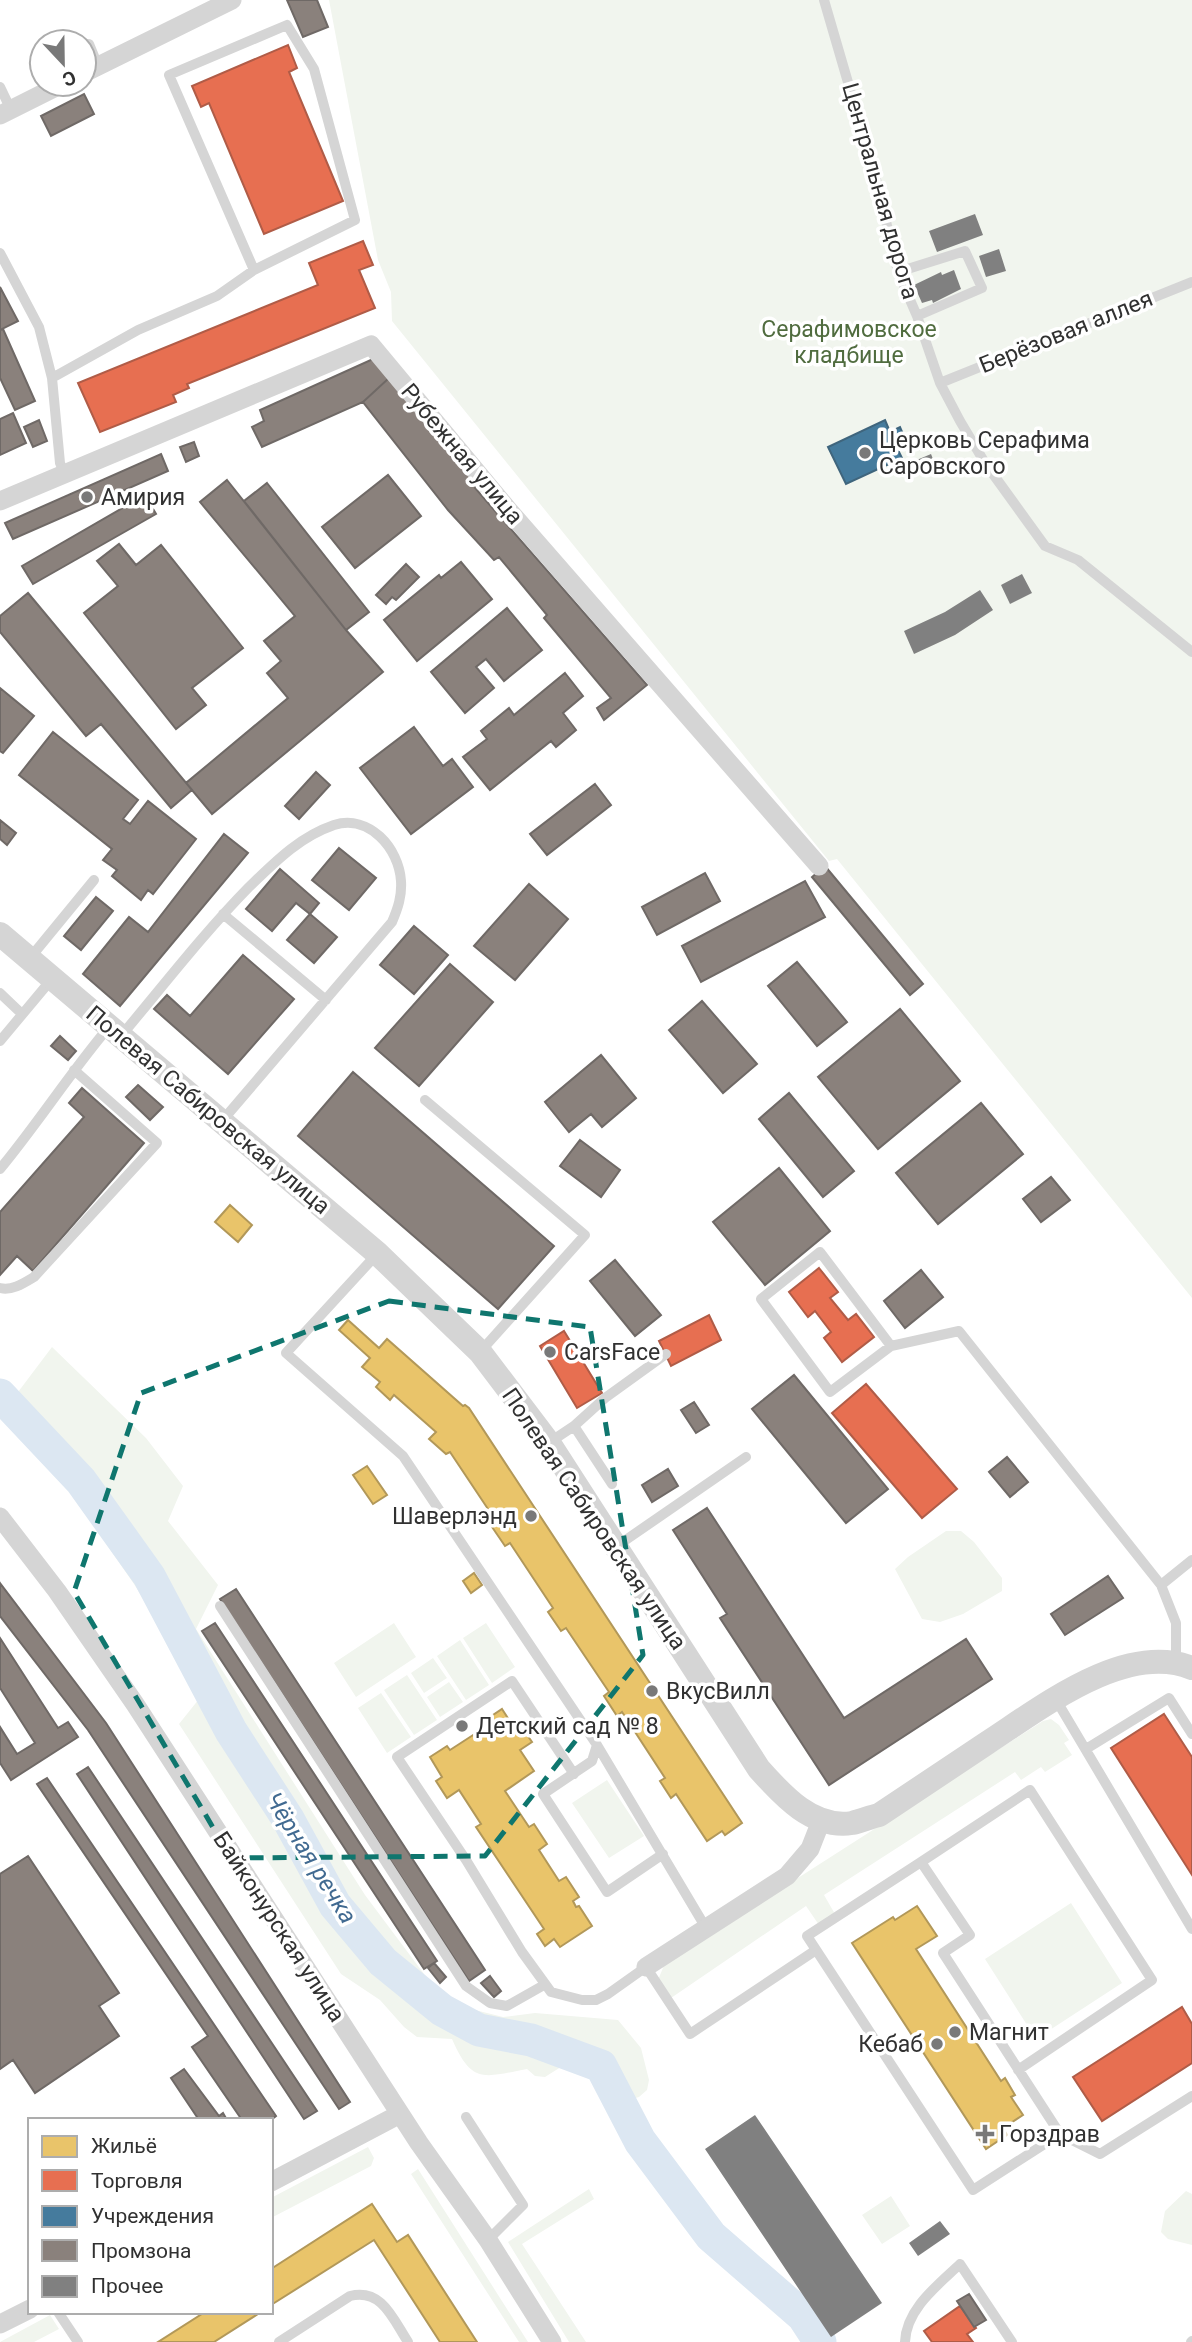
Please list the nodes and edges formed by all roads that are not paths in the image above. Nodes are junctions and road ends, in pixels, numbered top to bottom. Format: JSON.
{"nodes":[{"id":1,"x":232,"y":0,"type":"edge"},
{"id":2,"x":824,"y":0,"type":"edge"},
{"id":3,"x":203,"y":6,"type":"edge"},
{"id":4,"x":98,"y":66,"type":"edge"},
{"id":5,"x":0,"y":87,"type":"edge"},
{"id":6,"x":34,"y":98,"type":"edge"},
{"id":7,"x":6,"y":112,"type":"edge"},
{"id":8,"x":0,"y":253,"type":"edge"},
{"id":9,"x":254,"y":270,"type":"junction"},
{"id":10,"x":898,"y":272,"type":"junction"},
{"id":11,"x":1192,"y":282,"type":"edge"},
{"id":12,"x":917,"y":316,"type":"junction"},
{"id":13,"x":52,"y":378,"type":"junction"},
{"id":14,"x":940,"y":383,"type":"junction"},
{"id":15,"x":64,"y":473,"type":"junction"},
{"id":16,"x":0,"y":501,"type":"edge"},
{"id":17,"x":1192,"y":652,"type":"edge"},
{"id":18,"x":819,"y":866,"type":"dead end"},
{"id":19,"x":94,"y":880,"type":"dead end"},
{"id":20,"x":223,"y":914,"type":"junction"},
{"id":21,"x":0,"y":934,"type":"edge"},
{"id":22,"x":28,"y":959,"type":"junction"},
{"id":23,"x":52,"y":979,"type":"junction"},
{"id":24,"x":0,"y":993,"type":"edge"},
{"id":25,"x":326,"y":1000,"type":"junction"},
{"id":26,"x":22,"y":1014,"type":"junction"},
{"id":27,"x":115,"y":1032,"type":"junction"},
{"id":28,"x":0,"y":1041,"type":"edge"},
{"id":29,"x":74,"y":1070,"type":"junction"},
{"id":30,"x":425,"y":1100,"type":"dead end"},
{"id":31,"x":222,"y":1121,"type":"junction"},
{"id":32,"x":0,"y":1169,"type":"edge"},
{"id":33,"x":377,"y":1253,"type":"junction"},
{"id":34,"x":0,"y":1288,"type":"edge"},
{"id":35,"x":891,"y":1346,"type":"junction"},
{"id":36,"x":480,"y":1352,"type":"junction"},
{"id":37,"x":666,"y":1354,"type":"dead end"},
{"id":38,"x":574,"y":1426,"type":"junction"},
{"id":39,"x":549,"y":1443,"type":"junction"},
{"id":40,"x":746,"y":1457,"type":"dead end"},
{"id":41,"x":612,"y":1484,"type":"dead end"},
{"id":42,"x":0,"y":1517,"type":"edge"},
{"id":43,"x":615,"y":1548,"type":"junction"},
{"id":44,"x":1192,"y":1560,"type":"edge"},
{"id":45,"x":1161,"y":1585,"type":"junction"},
{"id":46,"x":220,"y":1606,"type":"dead end"},
{"id":47,"x":1184,"y":1665,"type":"edge"},
{"id":48,"x":1055,"y":1698,"type":"junction"},
{"id":49,"x":1192,"y":1734,"type":"edge"},
{"id":50,"x":597,"y":1745,"type":"junction"},
{"id":51,"x":1086,"y":1749,"type":"junction"},
{"id":52,"x":574,"y":1774,"type":"junction"},
{"id":53,"x":821,"y":1821,"type":"junction"},
{"id":54,"x":663,"y":1854,"type":"junction"},
{"id":55,"x":920,"y":1862,"type":"junction"},
{"id":56,"x":706,"y":1928,"type":"junction"},
{"id":57,"x":1192,"y":1929,"type":"edge"},
{"id":58,"x":816,"y":1950,"type":"junction"},
{"id":59,"x":646,"y":1967,"type":"junction"},
{"id":60,"x":544,"y":1985,"type":"junction"},
{"id":61,"x":1018,"y":2070,"type":"junction"},
{"id":62,"x":1192,"y":2096,"type":"edge"},
{"id":63,"x":400,"y":2114,"type":"junction"},
{"id":64,"x":466,"y":2117,"type":"dead end"},
{"id":65,"x":1060,"y":2134,"type":"junction"},
{"id":66,"x":273,"y":2181,"type":"edge"},
{"id":67,"x":488,"y":2240,"type":"junction"},
{"id":68,"x":28,"y":2310,"type":"edge"},
{"id":69,"x":59,"y":2314,"type":"edge"},
{"id":70,"x":0,"y":2324,"type":"edge"},
{"id":71,"x":78,"y":2342,"type":"edge"},
{"id":72,"x":279,"y":2342,"type":"edge"},
{"id":73,"x":408,"y":2342,"type":"edge"},
{"id":74,"x":552,"y":2342,"type":"edge"},
{"id":75,"x":905,"y":2342,"type":"edge"},
{"id":76,"x":1012,"y":2342,"type":"edge"}],
"edges":[{"from":1,"to":3,"type":"street"},
{"from":2,"to":10,"type":"lane","name":"Центральная дорога"},
{"from":3,"to":4,"type":"street"},
{"from":5,"to":7,"type":"lane"},
{"from":6,"to":7,"type":"street"},
{"from":8,"to":13,"type":"lane"},
{"from":9,"to":9,"type":"lane"},
{"from":9,"to":13,"type":"lane"},
{"from":10,"to":12,"type":"lane","name":"Центральная дорога"},
{"from":10,"to":12,"type":"lane"},
{"from":11,"to":14,"type":"lane","name":"Берёзовая аллея"},
{"from":12,"to":14,"type":"lane","name":"Центральная дорога"},
{"from":13,"to":15,"type":"lane"},
{"from":14,"to":17,"type":"lane","name":"Центральная дорога"},
{"from":15,"to":16,"type":"street","name":"Рубежная улица"},
{"from":15,"to":18,"type":"street","name":"Рубежная улица"},
{"from":19,"to":22,"type":"lane"},
{"from":20,"to":25,"type":"lane"},
{"from":20,"to":25,"type":"lane"},
{"from":20,"to":27,"type":"lane"},
{"from":21,"to":22,"type":"street","name":"Полевая Сабировская улица"},
{"from":22,"to":23,"type":"street","name":"Полевая Сабировская улица"},
{"from":23,"to":26,"type":"lane"},
{"from":23,"to":27,"type":"street","name":"Полевая Сабировская улица"},
{"from":24,"to":26,"type":"lane"},
{"from":25,"to":31,"type":"lane"},
{"from":26,"to":28,"type":"lane"},
{"from":27,"to":29,"type":"lane"},
{"from":27,"to":31,"type":"street","name":"Полевая Сабировская улица"},
{"from":29,"to":32,"type":"lane"},
{"from":29,"to":34,"type":"lane"},
{"from":30,"to":36,"type":"lane"},
{"from":31,"to":33,"type":"street","name":"Полевая Сабировская улица"},
{"from":33,"to":36,"type":"street","name":"Полевая Сабировская улица"},
{"from":33,"to":50,"type":"lane"},
{"from":35,"to":35,"type":"lane"},
{"from":35,"to":45,"type":"lane"},
{"from":36,"to":39,"type":"street","name":"Полевая Сабировская улица"},
{"from":37,"to":38,"type":"lane"},
{"from":38,"to":39,"type":"lane"},
{"from":38,"to":41,"type":"lane"},
{"from":39,"to":43,"type":"street","name":"Полевая Сабировская улица"},
{"from":40,"to":43,"type":"lane"},
{"from":42,"to":63,"type":"street","name":"Байконурская улица"},
{"from":43,"to":53,"type":"street","name":"Полевая Сабировская улица"},
{"from":44,"to":45,"type":"lane"},
{"from":45,"to":47,"type":"lane"},
{"from":46,"to":60,"type":"lane"},
{"from":47,"to":48,"type":"street"},
{"from":48,"to":51,"type":"lane"},
{"from":48,"to":53,"type":"street"},
{"from":49,"to":51,"type":"lane"},
{"from":50,"to":52,"type":"lane"},
{"from":50,"to":54,"type":"lane"},
{"from":51,"to":57,"type":"lane"},
{"from":52,"to":54,"type":"lane"},
{"from":52,"to":60,"type":"lane"},
{"from":53,"to":56,"type":"street"},
{"from":54,"to":56,"type":"lane"},
{"from":55,"to":58,"type":"lane"},
{"from":55,"to":61,"type":"lane"},
{"from":55,"to":61,"type":"lane"},
{"from":56,"to":59,"type":"street"},
{"from":58,"to":59,"type":"lane"},
{"from":58,"to":65,"type":"lane"},
{"from":59,"to":60,"type":"lane"},
{"from":61,"to":65,"type":"lane"},
{"from":62,"to":65,"type":"lane"},
{"from":63,"to":66,"type":"street"},
{"from":63,"to":67,"type":"street","name":"Байконурская улица"},
{"from":64,"to":67,"type":"lane"},
{"from":67,"to":74,"type":"street","name":"Байконурская улица"},
{"from":68,"to":70,"type":"street"},
{"from":69,"to":71,"type":"lane"},
{"from":72,"to":73,"type":"lane"},
{"from":75,"to":76,"type":"lane"}]}
